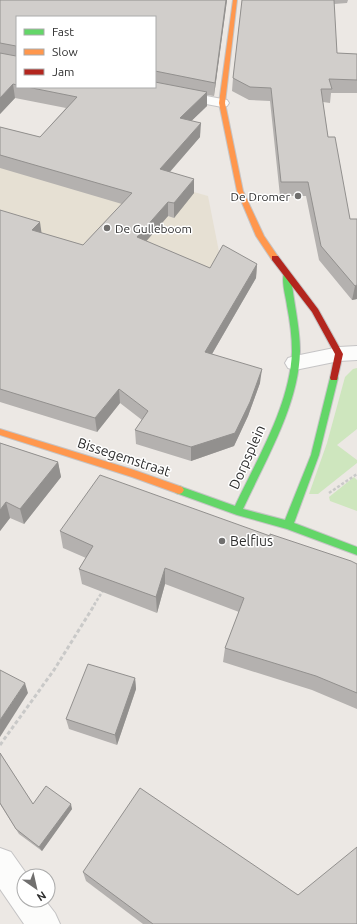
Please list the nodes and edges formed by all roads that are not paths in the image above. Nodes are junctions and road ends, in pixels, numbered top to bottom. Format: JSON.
{"nodes":[{"id":1,"x":235,"y":0,"type":"edge"},
{"id":2,"x":143,"y":88,"type":"edge"},
{"id":3,"x":222,"y":103,"type":"junction"},
{"id":4,"x":287,"y":275,"type":"junction"},
{"id":5,"x":348,"y":353,"type":"edge"},
{"id":6,"x":295,"y":362,"type":"junction"},
{"id":7,"x":0,"y":432,"type":"edge"},
{"id":8,"x":237,"y":511,"type":"junction"},
{"id":9,"x":288,"y":525,"type":"junction"},
{"id":10,"x":357,"y":551,"type":"edge"},
{"id":11,"x":0,"y":863,"type":"edge"},
{"id":12,"x":16,"y":886,"type":"edge"},
{"id":13,"x":32,"y":908,"type":"edge"},
{"id":14,"x":44,"y":924,"type":"edge"}],
"edges":[{"from":1,"to":3,"type":"street"},
{"from":2,"to":3,"type":"street"},
{"from":3,"to":4,"type":"street"},
{"from":4,"to":5,"type":"street"},
{"from":4,"to":6,"type":"street","name":"Dorpsplein"},
{"from":5,"to":6,"type":"street"},
{"from":5,"to":9,"type":"street"},
{"from":6,"to":8,"type":"street","name":"Dorpsplein"},
{"from":7,"to":8,"type":"street","name":"Bissegemstraat"},
{"from":8,"to":9,"type":"street","name":"Dorpsplein"},
{"from":9,"to":10,"type":"street","name":"Dorpsplein"},
{"from":11,"to":12,"type":"street"},
{"from":13,"to":14,"type":"street"}]}
